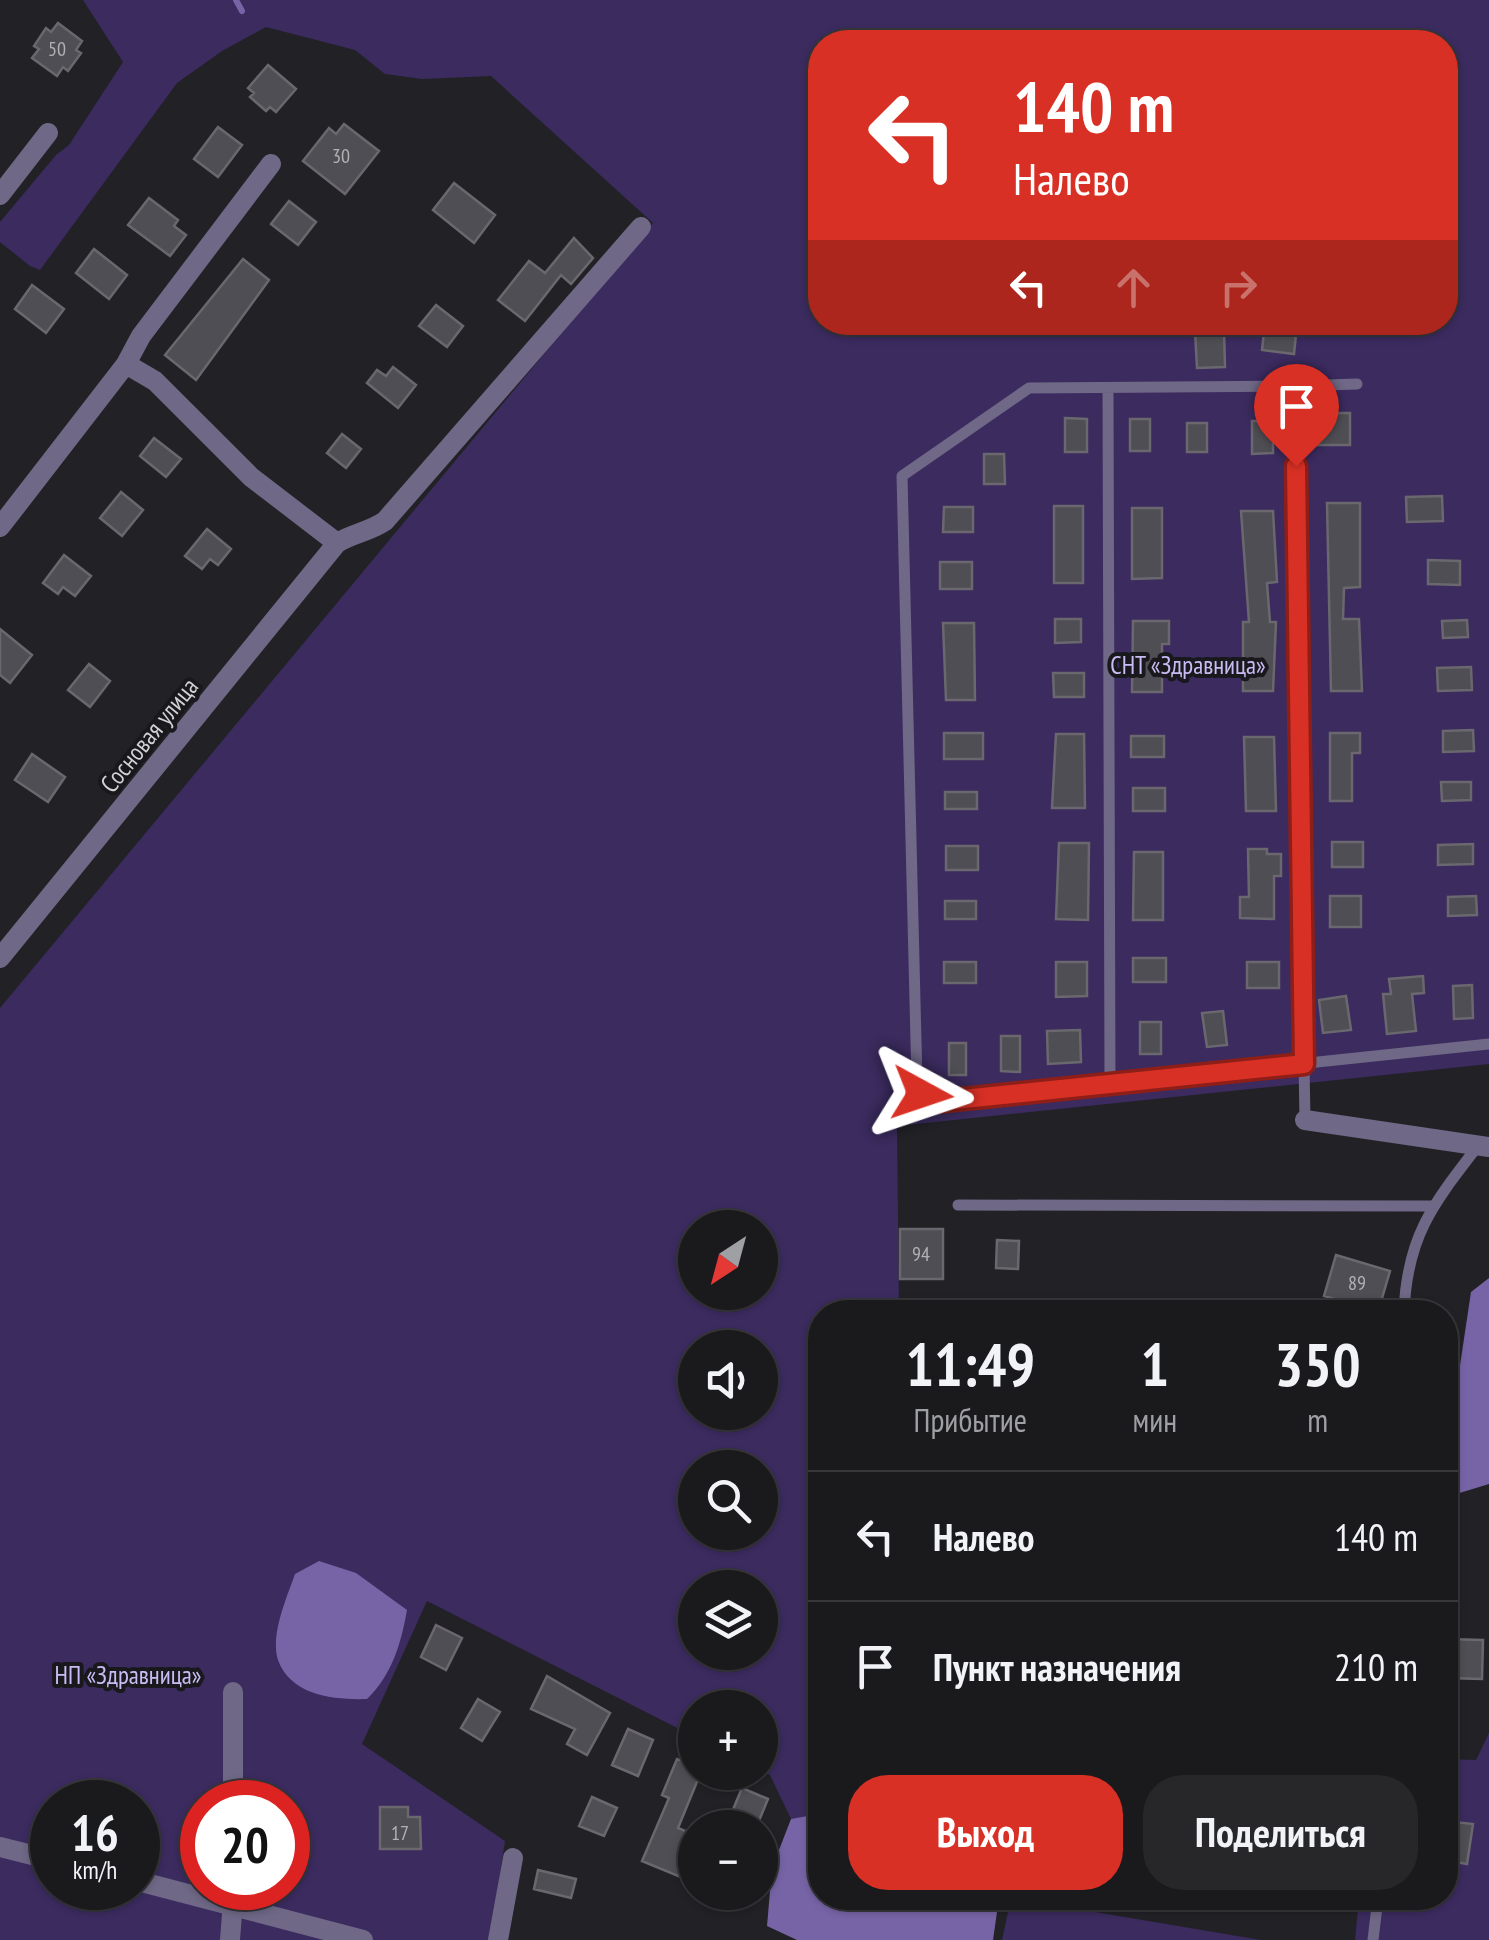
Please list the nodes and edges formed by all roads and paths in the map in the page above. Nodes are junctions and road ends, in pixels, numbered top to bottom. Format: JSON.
{"nodes":[{"id":1,"x":48,"y":133,"type":"dead end"},
{"id":2,"x":271,"y":164,"type":"dead end"},
{"id":3,"x":0,"y":195,"type":"edge"},
{"id":4,"x":641,"y":227,"type":"dead end"},
{"id":5,"x":126,"y":364,"type":"junction"},
{"id":6,"x":1357,"y":384,"type":"dead end"},
{"id":7,"x":1295,"y":386,"type":"junction"},
{"id":8,"x":1108,"y":389,"type":"junction"},
{"id":9,"x":0,"y":527,"type":"edge"},
{"id":10,"x":337,"y":543,"type":"junction"},
{"id":11,"x":0,"y":958,"type":"edge"},
{"id":12,"x":1489,"y":1044,"type":"edge"},
{"id":13,"x":1304,"y":1064,"type":"junction"},
{"id":14,"x":1110,"y":1082,"type":"junction"},
{"id":15,"x":1305,"y":1120,"type":"joint"},
{"id":16,"x":1484,"y":1146,"type":"edge"},
{"id":17,"x":958,"y":1205,"type":"dead end"},
{"id":18,"x":1431,"y":1206,"type":"junction"},
{"id":19,"x":1404,"y":1300,"type":"edge"},
{"id":20,"x":233,"y":1692,"type":"dead end"},
{"id":21,"x":233,"y":1780,"type":"edge"},
{"id":22,"x":0,"y":1847,"type":"edge"},
{"id":23,"x":30,"y":1854,"type":"edge"},
{"id":24,"x":513,"y":1858,"type":"dead end"},
{"id":25,"x":233,"y":1910,"type":"edge"},
{"id":26,"x":275,"y":1910,"type":"edge"},
{"id":27,"x":1377,"y":1910,"type":"edge"},
{"id":28,"x":230,"y":1940,"type":"edge"},
{"id":29,"x":363,"y":1940,"type":"edge"},
{"id":30,"x":498,"y":1940,"type":"edge"},
{"id":31,"x":1373,"y":1940,"type":"edge"}],
"edges":[{"from":1,"to":3,"type":"street"},
{"from":2,"to":5,"type":"street"},
{"from":4,"to":10,"type":"street"},
{"from":5,"to":9,"type":"street"},
{"from":5,"to":10,"type":"street"},
{"from":6,"to":7,"type":"lane"},
{"from":7,"to":8,"type":"lane"},
{"from":7,"to":13,"type":"lane"},
{"from":8,"to":14,"type":"lane"},
{"from":8,"to":14,"type":"lane"},
{"from":10,"to":11,"type":"street","name":"Сосновая улица"},
{"from":12,"to":13,"type":"lane"},
{"from":13,"to":14,"type":"lane"},
{"from":13,"to":15,"type":"lane"},
{"from":15,"to":16,"type":"street"},
{"from":16,"to":18,"type":"lane"},
{"from":17,"to":18,"type":"lane"},
{"from":18,"to":19,"type":"lane"},
{"from":20,"to":21,"type":"street"},
{"from":22,"to":23,"type":"street"},
{"from":24,"to":30,"type":"street"},
{"from":25,"to":28,"type":"street"},
{"from":26,"to":29,"type":"street"},
{"from":27,"to":31,"type":"lane"}]}
